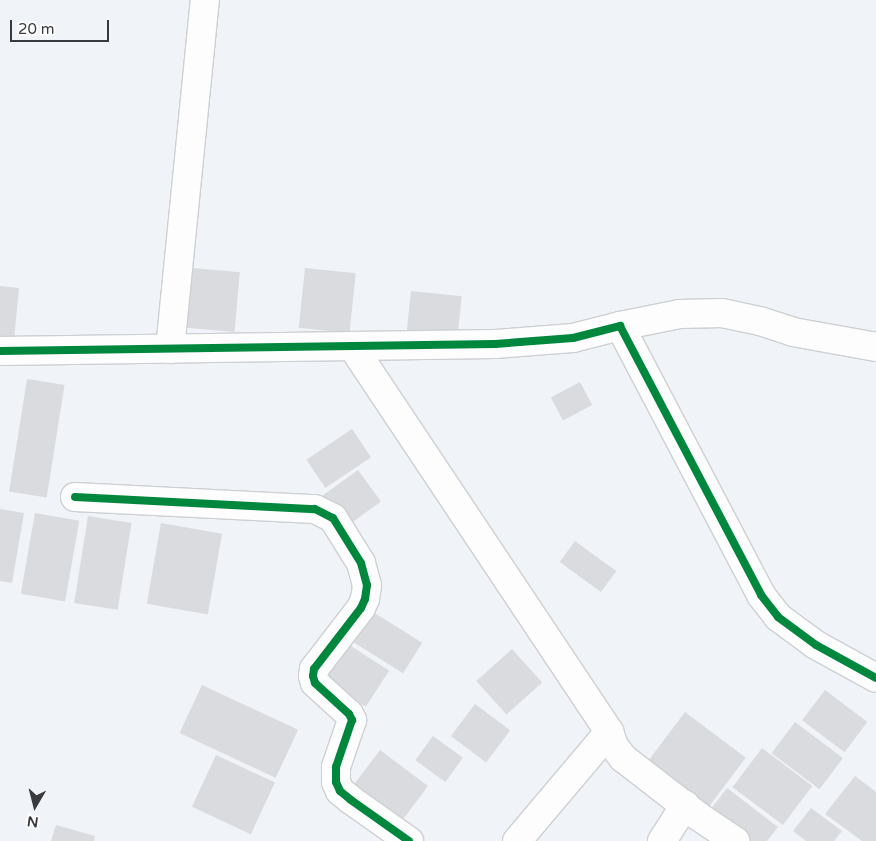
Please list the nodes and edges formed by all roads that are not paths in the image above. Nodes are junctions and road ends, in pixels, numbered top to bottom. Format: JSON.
{"nodes":[{"id":1,"x":206,"y":0,"type":"edge"},
{"id":2,"x":620,"y":326,"type":"junction"},
{"id":3,"x":352,"y":346,"type":"junction"},
{"id":4,"x":876,"y":347,"type":"edge"},
{"id":5,"x":170,"y":348,"type":"junction"},
{"id":6,"x":0,"y":351,"type":"edge"},
{"id":7,"x":76,"y":497,"type":"dead end"},
{"id":8,"x":876,"y":678,"type":"edge"},
{"id":9,"x":609,"y":732,"type":"junction"},
{"id":10,"x":685,"y":805,"type":"junction"},
{"id":11,"x":409,"y":841,"type":"edge"},
{"id":12,"x":516,"y":841,"type":"edge"},
{"id":13,"x":662,"y":841,"type":"edge"},
{"id":14,"x":735,"y":841,"type":"edge"}],
"edges":[{"from":1,"to":5,"type":"street"},
{"from":2,"to":3,"type":"street"},
{"from":2,"to":4,"type":"street"},
{"from":2,"to":8,"type":"street"},
{"from":3,"to":5,"type":"street"},
{"from":3,"to":9,"type":"street"},
{"from":5,"to":6,"type":"street"},
{"from":7,"to":11,"type":"street"},
{"from":9,"to":10,"type":"street"},
{"from":9,"to":12,"type":"street"},
{"from":10,"to":13,"type":"street"},
{"from":10,"to":14,"type":"street"}]}
